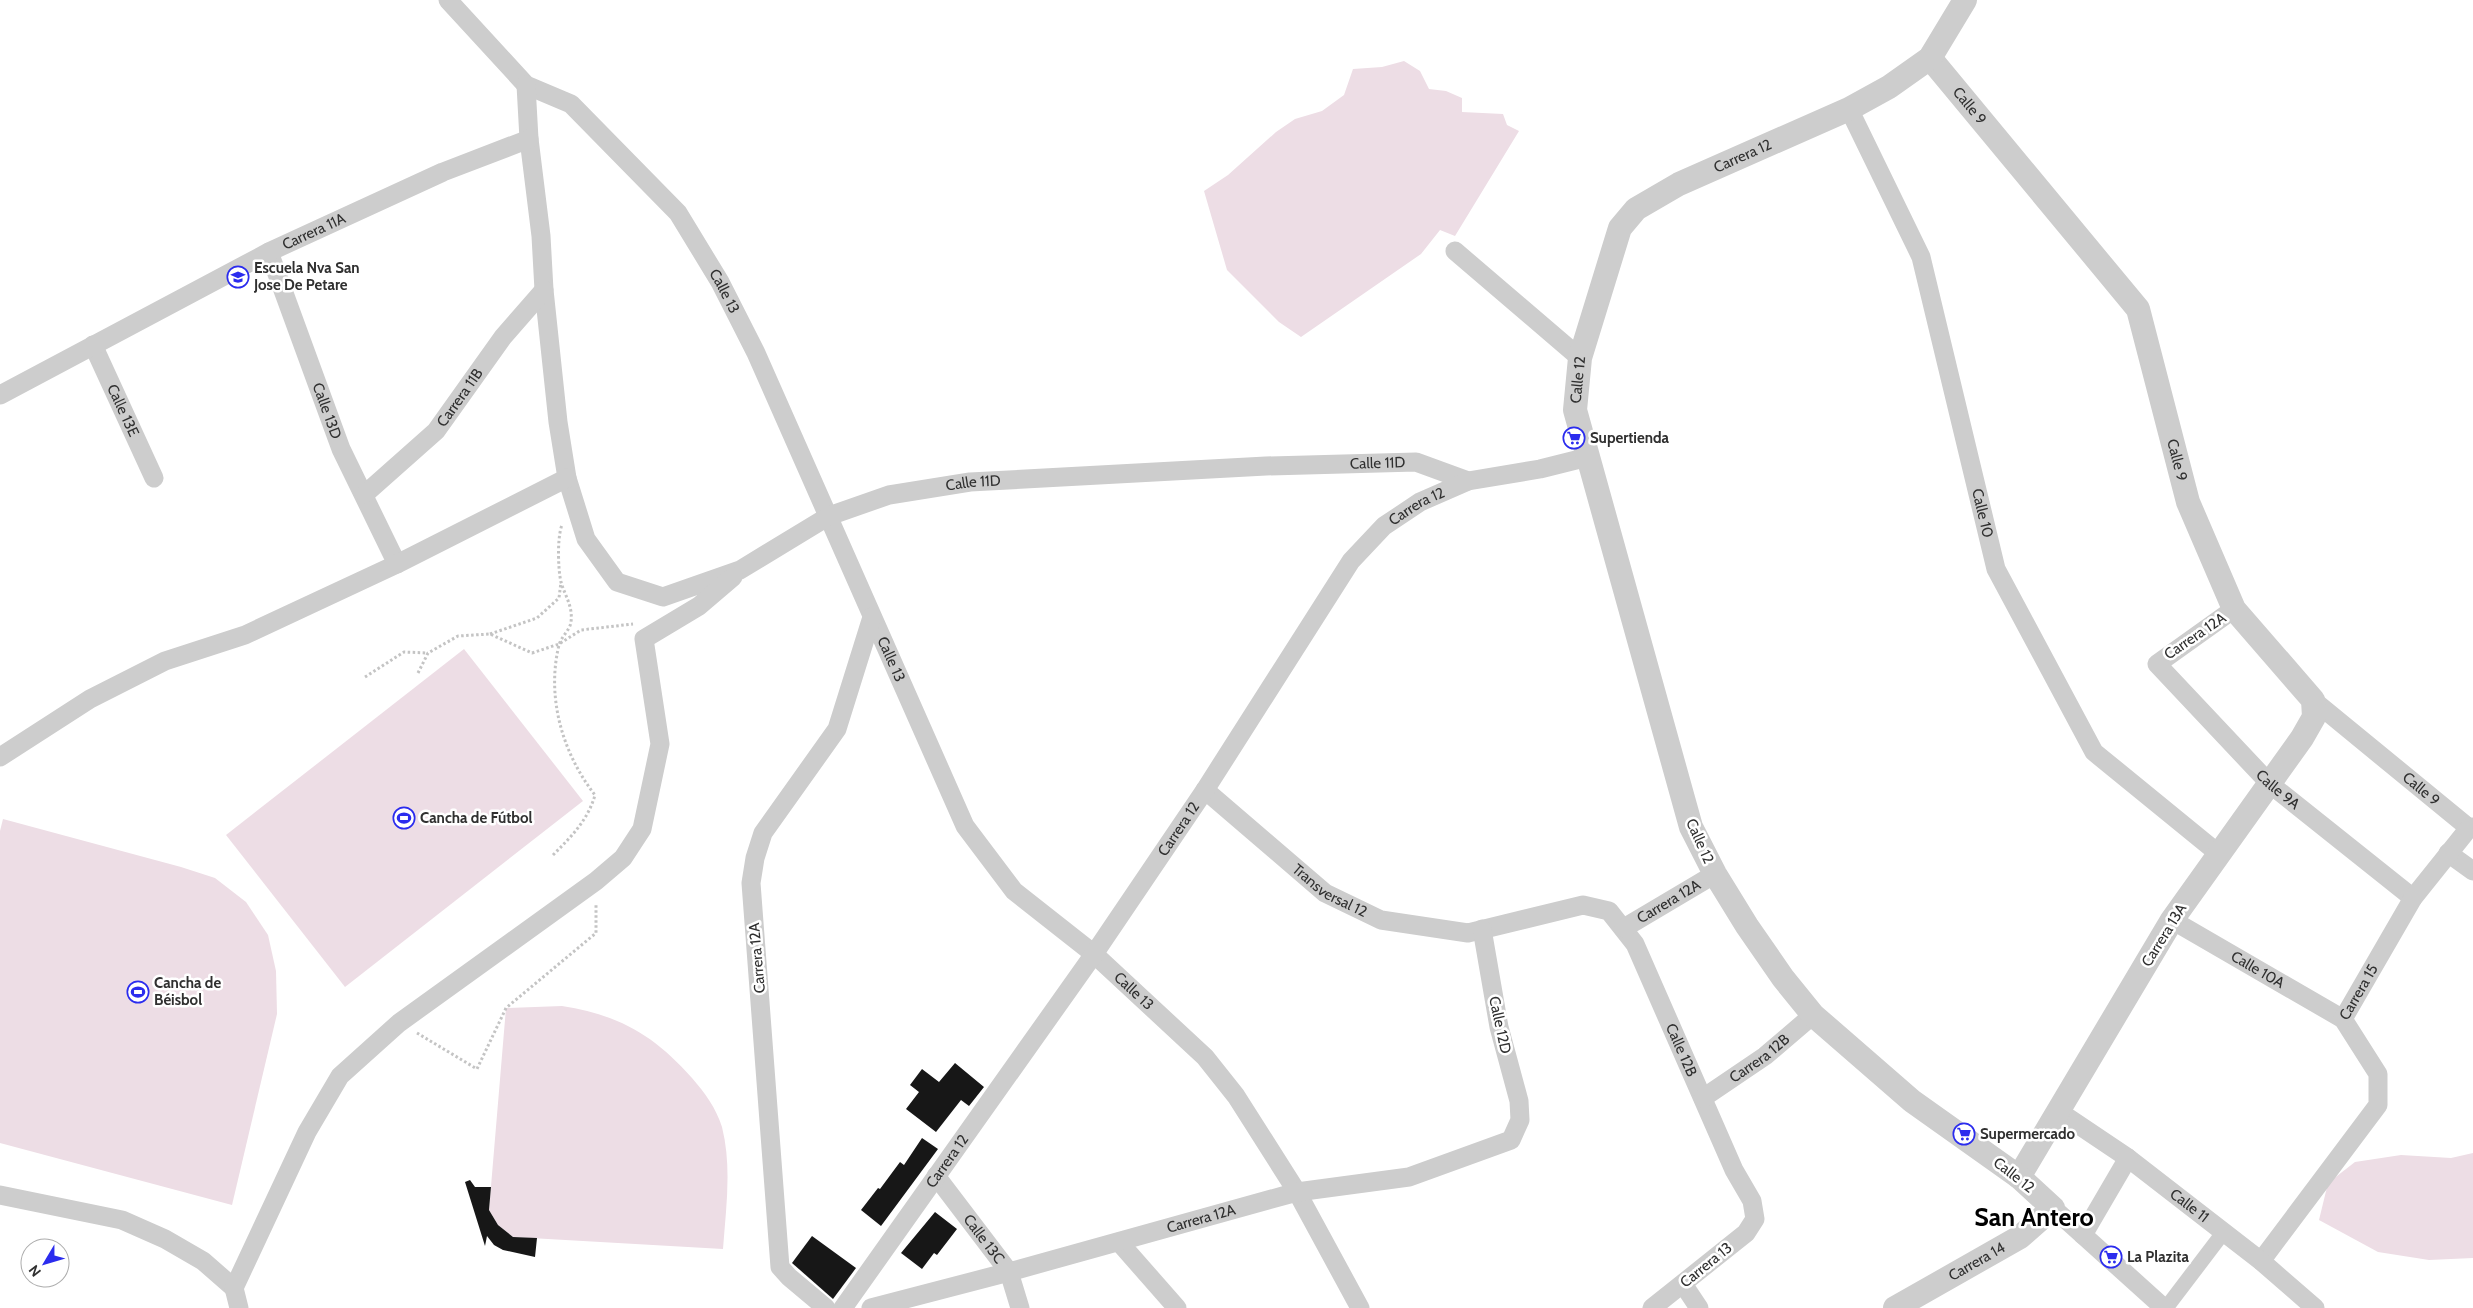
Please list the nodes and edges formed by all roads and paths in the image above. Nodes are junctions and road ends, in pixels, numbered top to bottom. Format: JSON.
{"nodes":[{"id":1,"x":448,"y":0,"type":"edge"},
{"id":2,"x":470,"y":0,"type":"edge"},
{"id":3,"x":1965,"y":0,"type":"edge"},
{"id":4,"x":472,"y":24,"type":"junction"},
{"id":5,"x":1930,"y":58,"type":"junction"},
{"id":6,"x":526,"y":85,"type":"junction"},
{"id":7,"x":1849,"y":109,"type":"junction"},
{"id":8,"x":529,"y":139,"type":"junction"},
{"id":9,"x":1455,"y":251,"type":"dead end"},
{"id":10,"x":269,"y":252,"type":"junction"},
{"id":11,"x":544,"y":290,"type":"junction"},
{"id":12,"x":93,"y":345,"type":"junction"},
{"id":13,"x":1580,"y":358,"type":"junction"},
{"id":14,"x":0,"y":395,"type":"edge"},
{"id":15,"x":1588,"y":457,"type":"junction"},
{"id":16,"x":154,"y":478,"type":"dead end"},
{"id":17,"x":567,"y":478,"type":"junction"},
{"id":18,"x":1468,"y":481,"type":"junction"},
{"id":19,"x":364,"y":494,"type":"junction"},
{"id":20,"x":573,"y":497,"type":"junction"},
{"id":21,"x":829,"y":516,"type":"junction"},
{"id":22,"x":398,"y":564,"type":"junction"},
{"id":23,"x":740,"y":570,"type":"junction"},
{"id":24,"x":561,"y":581,"type":"junction"},
{"id":25,"x":2234,"y":609,"type":"junction"},
{"id":26,"x":872,"y":617,"type":"junction"},
{"id":27,"x":639,"y":623,"type":"dead end"},
{"id":28,"x":490,"y":634,"type":"junction"},
{"id":29,"x":559,"y":644,"type":"junction"},
{"id":30,"x":428,"y":653,"type":"junction"},
{"id":31,"x":2157,"y":664,"type":"joint"},
{"id":32,"x":418,"y":673,"type":"dead end"},
{"id":33,"x":365,"y":677,"type":"dead end"},
{"id":34,"x":2313,"y":700,"type":"junction"},
{"id":35,"x":0,"y":757,"type":"edge"},
{"id":36,"x":2270,"y":784,"type":"junction"},
{"id":37,"x":1206,"y":790,"type":"junction"},
{"id":38,"x":2471,"y":828,"type":"edge"},
{"id":39,"x":2448,"y":853,"type":"junction"},
{"id":40,"x":2219,"y":854,"type":"junction"},
{"id":41,"x":554,"y":855,"type":"dead end"},
{"id":42,"x":2473,"y":871,"type":"edge"},
{"id":43,"x":1715,"y":874,"type":"junction"},
{"id":44,"x":596,"y":881,"type":"junction"},
{"id":45,"x":2413,"y":898,"type":"junction"},
{"id":46,"x":2172,"y":920,"type":"junction"},
{"id":47,"x":1624,"y":928,"type":"junction"},
{"id":48,"x":1482,"y":929,"type":"junction"},
{"id":49,"x":1094,"y":954,"type":"junction"},
{"id":50,"x":1813,"y":1015,"type":"junction"},
{"id":51,"x":2343,"y":1019,"type":"junction"},
{"id":52,"x":399,"y":1023,"type":"junction"},
{"id":53,"x":1703,"y":1098,"type":"junction"},
{"id":54,"x":2058,"y":1111,"type":"junction"},
{"id":55,"x":1520,"y":1120,"type":"joint"},
{"id":56,"x":2128,"y":1158,"type":"junction"},
{"id":57,"x":936,"y":1176,"type":"junction"},
{"id":58,"x":2019,"y":1177,"type":"junction"},
{"id":59,"x":1297,"y":1192,"type":"junction"},
{"id":60,"x":0,"y":1195,"type":"edge"},
{"id":61,"x":2053,"y":1208,"type":"junction"},
{"id":62,"x":1755,"y":1219,"type":"joint"},
{"id":63,"x":2223,"y":1233,"type":"junction"},
{"id":64,"x":2083,"y":1235,"type":"junction"},
{"id":65,"x":1119,"y":1242,"type":"junction"},
{"id":66,"x":2261,"y":1261,"type":"junction"},
{"id":67,"x":1008,"y":1272,"type":"junction"},
{"id":68,"x":1683,"y":1284,"type":"junction"},
{"id":69,"x":234,"y":1288,"type":"junction"},
{"id":70,"x":239,"y":1308,"type":"edge"},
{"id":71,"x":826,"y":1308,"type":"edge"},
{"id":72,"x":842,"y":1308,"type":"edge"},
{"id":73,"x":870,"y":1308,"type":"edge"},
{"id":74,"x":1020,"y":1308,"type":"edge"},
{"id":75,"x":1177,"y":1308,"type":"edge"},
{"id":76,"x":1360,"y":1308,"type":"edge"},
{"id":77,"x":1652,"y":1308,"type":"edge"},
{"id":78,"x":1699,"y":1308,"type":"edge"},
{"id":79,"x":1896,"y":1308,"type":"edge"},
{"id":80,"x":2165,"y":1308,"type":"edge"},
{"id":81,"x":2315,"y":1308,"type":"edge"}],
"edges":[{"from":1,"to":4,"type":"street","name":"Calle 13"},
{"from":2,"to":4,"type":"street"},
{"from":3,"to":5,"type":"street","name":"Carrera 12"},
{"from":4,"to":6,"type":"street","name":"Calle 13"},
{"from":5,"to":7,"type":"street","name":"Carrera 12"},
{"from":5,"to":25,"type":"street","name":"Calle 9"},
{"from":6,"to":8,"type":"street","name":"Calle 11D"},
{"from":6,"to":21,"type":"street","name":"Calle 13"},
{"from":7,"to":13,"type":"street","name":"Carrera 12"},
{"from":7,"to":40,"type":"street","name":"Calle 10"},
{"from":8,"to":10,"type":"street","name":"Carrera 11A"},
{"from":8,"to":11,"type":"street","name":"Calle 11D"},
{"from":9,"to":13,"type":"street","name":"Calle 12"},
{"from":10,"to":12,"type":"street","name":"Carrera 11A"},
{"from":10,"to":19,"type":"street","name":"Calle 13D"},
{"from":11,"to":17,"type":"street","name":"Calle 11D"},
{"from":11,"to":19,"type":"street","name":"Carrera 11B"},
{"from":12,"to":14,"type":"street","name":"Carrera 11A"},
{"from":12,"to":16,"type":"street","name":"Calle 13E"},
{"from":13,"to":15,"type":"street","name":"Calle 12"},
{"from":15,"to":18,"type":"street","name":"Carrera 12"},
{"from":15,"to":43,"type":"street","name":"Calle 12"},
{"from":17,"to":20,"type":"street","name":"Calle 11D"},
{"from":17,"to":22,"type":"street"},
{"from":18,"to":21,"type":"street","name":"Calle 11D"},
{"from":18,"to":37,"type":"street","name":"Carrera 12"},
{"from":19,"to":22,"type":"street","name":"Calle 13D"},
{"from":20,"to":23,"type":"street","name":"Calle 11D"},
{"from":20,"to":24,"type":"path"},
{"from":21,"to":23,"type":"street","name":"Calle 11D"},
{"from":21,"to":26,"type":"street","name":"Calle 13"},
{"from":22,"to":35,"type":"street"},
{"from":23,"to":44,"type":"street"},
{"from":24,"to":28,"type":"path"},
{"from":24,"to":29,"type":"path"},
{"from":25,"to":31,"type":"street","name":"Carrera 12A"},
{"from":25,"to":34,"type":"street","name":"Calle 9"},
{"from":26,"to":49,"type":"street","name":"Calle 13"},
{"from":26,"to":71,"type":"street","name":"Carrera 12A"},
{"from":27,"to":29,"type":"path"},
{"from":28,"to":29,"type":"path"},
{"from":28,"to":30,"type":"path"},
{"from":29,"to":41,"type":"path"},
{"from":30,"to":32,"type":"path"},
{"from":30,"to":33,"type":"path"},
{"from":31,"to":36,"type":"street","name":"Calle 9A"},
{"from":34,"to":36,"type":"street","name":"Carrera 13A"},
{"from":34,"to":38,"type":"street","name":"Calle 9"},
{"from":36,"to":40,"type":"street","name":"Carrera 13A"},
{"from":36,"to":45,"type":"street","name":"Calle 9A"},
{"from":37,"to":48,"type":"street","name":"Transversal 12"},
{"from":37,"to":49,"type":"street","name":"Carrera 12"},
{"from":38,"to":39,"type":"street","name":"Carrera 15"},
{"from":39,"to":42,"type":"street"},
{"from":39,"to":45,"type":"street","name":"Carrera 15"},
{"from":40,"to":46,"type":"street","name":"Carrera 13A"},
{"from":43,"to":47,"type":"street","name":"Carrera 12A"},
{"from":43,"to":50,"type":"street","name":"Calle 12"},
{"from":44,"to":52,"type":"street"},
{"from":44,"to":52,"type":"path"},
{"from":45,"to":51,"type":"street","name":"Carrera 15"},
{"from":46,"to":51,"type":"street","name":"Calle 10A"},
{"from":46,"to":54,"type":"street","name":"Carrera 13A"},
{"from":47,"to":48,"type":"street","name":"Calle 12B"},
{"from":47,"to":53,"type":"street","name":"Calle 12B"},
{"from":48,"to":55,"type":"street","name":"Calle 12D"},
{"from":49,"to":57,"type":"street","name":"Carrera 12"},
{"from":49,"to":59,"type":"street","name":"Calle 13"},
{"from":50,"to":53,"type":"street","name":"Carrera 12B"},
{"from":50,"to":58,"type":"street","name":"Calle 12"},
{"from":51,"to":66,"type":"street","name":"Carrera 15"},
{"from":52,"to":69,"type":"street"},
{"from":53,"to":62,"type":"street","name":"Calle 12B"},
{"from":54,"to":56,"type":"street","name":"Calle 11"},
{"from":54,"to":58,"type":"street","name":"Carrera 13A"},
{"from":55,"to":59,"type":"street","name":"Carrera 12A"},
{"from":56,"to":63,"type":"street","name":"Calle 11"},
{"from":56,"to":64,"type":"street"},
{"from":57,"to":67,"type":"street","name":"Calle 13C"},
{"from":57,"to":72,"type":"street","name":"Carrera 12"},
{"from":58,"to":61,"type":"street","name":"Calle 12"},
{"from":59,"to":65,"type":"street","name":"Carrera 12A"},
{"from":59,"to":76,"type":"street","name":"Calle 13"},
{"from":60,"to":69,"type":"street"},
{"from":61,"to":64,"type":"street","name":"Calle 12"},
{"from":61,"to":79,"type":"street","name":"Carrera 14"},
{"from":62,"to":68,"type":"street","name":"Carrera 13"},
{"from":63,"to":66,"type":"street","name":"Calle 11"},
{"from":63,"to":80,"type":"street"},
{"from":64,"to":80,"type":"street","name":"Calle 12"},
{"from":65,"to":67,"type":"street","name":"Carrera 12A"},
{"from":65,"to":75,"type":"street"},
{"from":66,"to":81,"type":"street","name":"Calle 11"},
{"from":67,"to":73,"type":"street","name":"Carrera 12A"},
{"from":67,"to":74,"type":"street","name":"Calle 13C"},
{"from":68,"to":77,"type":"street","name":"Carrera 13"},
{"from":68,"to":78,"type":"street"},
{"from":69,"to":70,"type":"street"}]}
